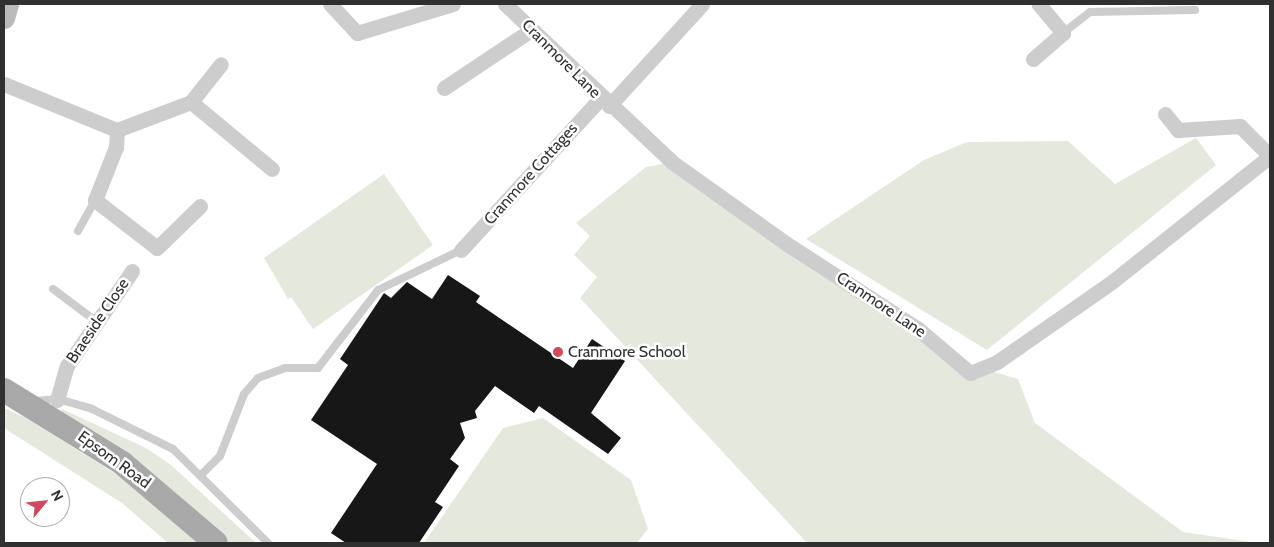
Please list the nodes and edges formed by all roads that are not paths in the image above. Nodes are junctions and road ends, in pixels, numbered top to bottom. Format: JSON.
{"nodes":[{"id":1,"x":8,"y":4,"type":"edge"},
{"id":2,"x":330,"y":4,"type":"edge"},
{"id":3,"x":453,"y":4,"type":"edge"},
{"id":4,"x":505,"y":4,"type":"edge"},
{"id":5,"x":702,"y":4,"type":"edge"},
{"id":6,"x":1039,"y":4,"type":"edge"},
{"id":7,"x":1195,"y":10,"type":"dead end"},
{"id":8,"x":4,"y":18,"type":"edge"},
{"id":9,"x":531,"y":30,"type":"junction"},
{"id":10,"x":1063,"y":32,"type":"junction"},
{"id":11,"x":1033,"y":59,"type":"dead end"},
{"id":12,"x":220,"y":64,"type":"dead end"},
{"id":13,"x":4,"y":84,"type":"edge"},
{"id":14,"x":444,"y":88,"type":"dead end"},
{"id":15,"x":191,"y":102,"type":"junction"},
{"id":16,"x":605,"y":102,"type":"junction"},
{"id":17,"x":1165,"y":114,"type":"dead end"},
{"id":18,"x":118,"y":130,"type":"junction"},
{"id":19,"x":1270,"y":156,"type":"edge"},
{"id":20,"x":272,"y":169,"type":"dead end"},
{"id":21,"x":95,"y":200,"type":"junction"},
{"id":22,"x":200,"y":206,"type":"dead end"},
{"id":23,"x":78,"y":231,"type":"dead end"},
{"id":24,"x":461,"y":250,"type":"joint"},
{"id":25,"x":132,"y":271,"type":"dead end"},
{"id":26,"x":53,"y":289,"type":"dead end"},
{"id":27,"x":97,"y":322,"type":"junction"},
{"id":28,"x":4,"y":390,"type":"edge"},
{"id":29,"x":57,"y":400,"type":"junction"},
{"id":30,"x":27,"y":402,"type":"junction"},
{"id":31,"x":201,"y":475,"type":"junction"},
{"id":32,"x":216,"y":543,"type":"edge"},
{"id":33,"x":268,"y":543,"type":"edge"}],
"edges":[{"from":1,"to":8,"type":"street"},
{"from":2,"to":3,"type":"street"},
{"from":4,"to":9,"type":"street","name":"Cranmore Lane"},
{"from":5,"to":16,"type":"street","name":"Cranmore Cottages"},
{"from":6,"to":10,"type":"street"},
{"from":7,"to":10,"type":"lane"},
{"from":9,"to":14,"type":"street"},
{"from":9,"to":16,"type":"street","name":"Cranmore Lane"},
{"from":10,"to":11,"type":"street"},
{"from":12,"to":15,"type":"street"},
{"from":13,"to":18,"type":"street"},
{"from":15,"to":18,"type":"street"},
{"from":15,"to":20,"type":"street"},
{"from":16,"to":19,"type":"street","name":"Cranmore Lane"},
{"from":16,"to":24,"type":"street","name":"Cranmore Cottages"},
{"from":17,"to":19,"type":"street"},
{"from":18,"to":21,"type":"street"},
{"from":21,"to":22,"type":"street"},
{"from":21,"to":23,"type":"lane"},
{"from":24,"to":31,"type":"lane"},
{"from":25,"to":27,"type":"street","name":"Braeside Close"},
{"from":26,"to":27,"type":"lane"},
{"from":27,"to":29,"type":"street","name":"Braeside Close"},
{"from":28,"to":30,"type":"main road","name":"Epsom Road"},
{"from":29,"to":30,"type":"lane"},
{"from":29,"to":31,"type":"lane"},
{"from":30,"to":32,"type":"main road","name":"Epsom Road"},
{"from":31,"to":33,"type":"lane"}]}
